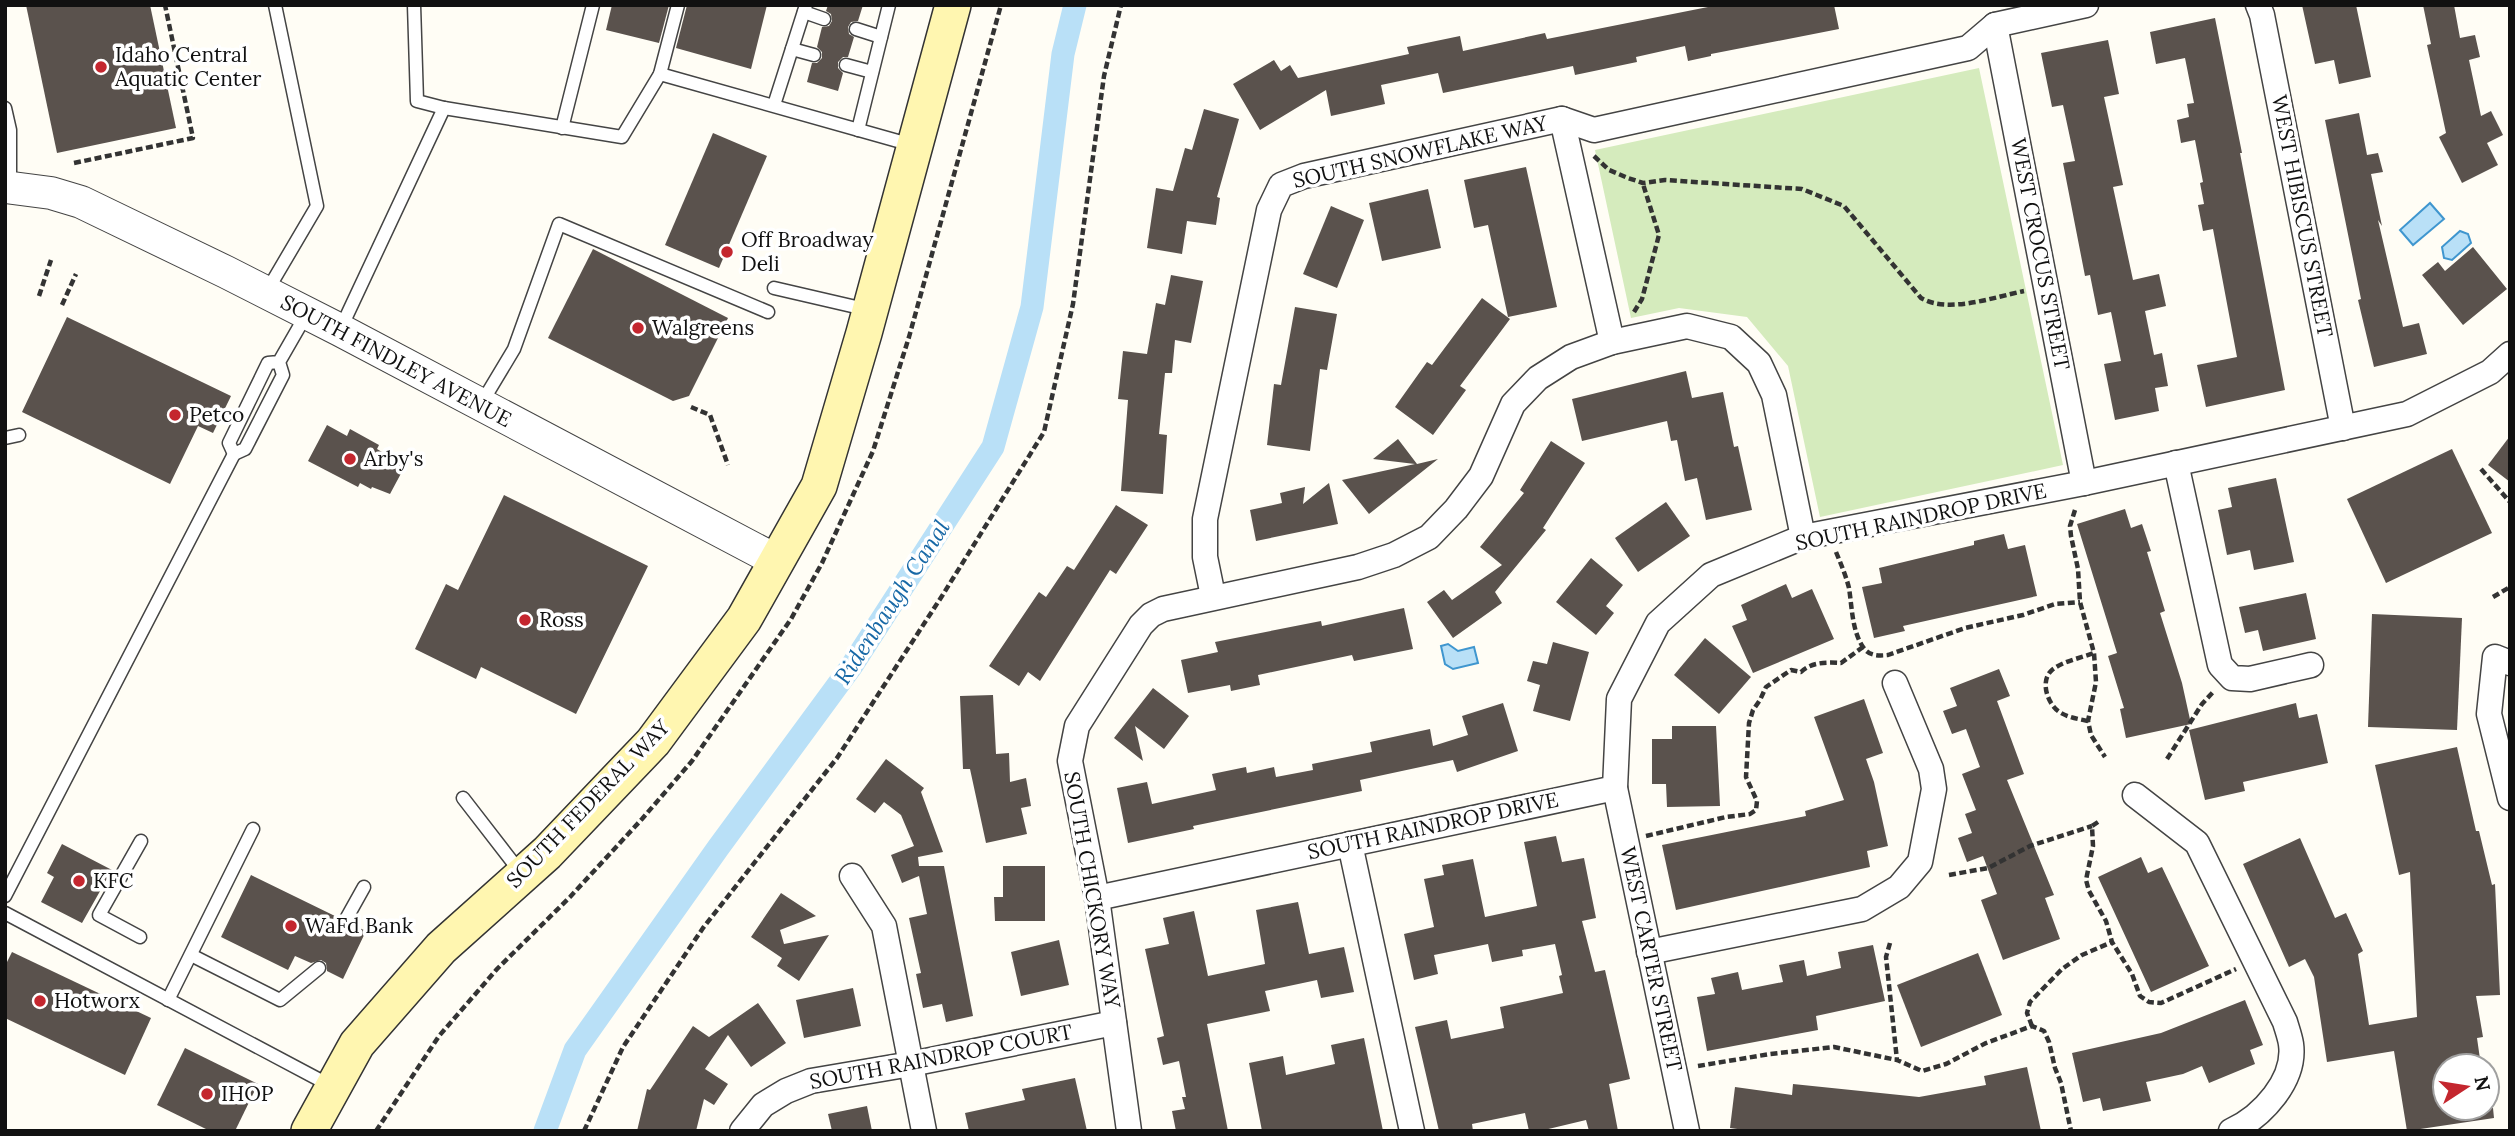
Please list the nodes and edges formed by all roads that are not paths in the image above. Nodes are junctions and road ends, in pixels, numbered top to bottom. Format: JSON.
{"nodes":[{"id":1,"x":275,"y":5,"type":"edge"},
{"id":2,"x":414,"y":5,"type":"edge"},
{"id":3,"x":593,"y":5,"type":"edge"},
{"id":4,"x":678,"y":5,"type":"edge"},
{"id":5,"x":889,"y":5,"type":"edge"},
{"id":6,"x":953,"y":5,"type":"edge"},
{"id":7,"x":2086,"y":5,"type":"edge"},
{"id":8,"x":2258,"y":5,"type":"edge"},
{"id":9,"x":805,"y":9,"type":"edge"},
{"id":10,"x":824,"y":19,"type":"dead end"},
{"id":11,"x":1995,"y":25,"type":"junction"},
{"id":12,"x":856,"y":29,"type":"dead end"},
{"id":13,"x":881,"y":37,"type":"junction"},
{"id":14,"x":792,"y":49,"type":"junction"},
{"id":15,"x":814,"y":55,"type":"dead end"},
{"id":16,"x":846,"y":65,"type":"dead end"},
{"id":17,"x":872,"y":72,"type":"junction"},
{"id":18,"x":660,"y":74,"type":"junction"},
{"id":19,"x":774,"y":105,"type":"junction"},
{"id":20,"x":5,"y":108,"type":"edge"},
{"id":21,"x":444,"y":108,"type":"junction"},
{"id":22,"x":1562,"y":119,"type":"junction"},
{"id":23,"x":562,"y":128,"type":"junction"},
{"id":24,"x":858,"y":130,"type":"junction"},
{"id":25,"x":915,"y":146,"type":"junction"},
{"id":26,"x":8,"y":187,"type":"edge"},
{"id":27,"x":774,"y":288,"type":"dead end"},
{"id":28,"x":265,"y":293,"type":"junction"},
{"id":29,"x":871,"y":311,"type":"junction"},
{"id":30,"x":768,"y":312,"type":"dead end"},
{"id":31,"x":306,"y":314,"type":"junction"},
{"id":32,"x":340,"y":330,"type":"junction"},
{"id":33,"x":1612,"y":342,"type":"junction"},
{"id":34,"x":2510,"y":354,"type":"edge"},
{"id":35,"x":279,"y":362,"type":"junction"},
{"id":36,"x":480,"y":405,"type":"junction"},
{"id":37,"x":2343,"y":428,"type":"junction"},
{"id":38,"x":234,"y":454,"type":"junction"},
{"id":39,"x":2176,"y":463,"type":"junction"},
{"id":40,"x":2084,"y":483,"type":"junction"},
{"id":41,"x":1803,"y":537,"type":"junction"},
{"id":42,"x":777,"y":561,"type":"junction"},
{"id":43,"x":1213,"y":596,"type":"junction"},
{"id":44,"x":2510,"y":663,"type":"edge"},
{"id":45,"x":2311,"y":665,"type":"dead end"},
{"id":46,"x":1895,"y":683,"type":"dead end"},
{"id":47,"x":1615,"y":788,"type":"junction"},
{"id":48,"x":2135,"y":795,"type":"dead end"},
{"id":49,"x":463,"y":798,"type":"dead end"},
{"id":50,"x":2510,"y":798,"type":"edge"},
{"id":51,"x":253,"y":829,"type":"dead end"},
{"id":52,"x":141,"y":841,"type":"dead end"},
{"id":53,"x":1350,"y":844,"type":"junction"},
{"id":54,"x":522,"y":875,"type":"junction"},
{"id":55,"x":852,"y":876,"type":"dead end"},
{"id":56,"x":364,"y":887,"type":"dead end"},
{"id":57,"x":5,"y":896,"type":"edge"},
{"id":58,"x":1097,"y":898,"type":"junction"},
{"id":59,"x":5,"y":913,"type":"edge"},
{"id":60,"x":345,"y":921,"type":"dead end"},
{"id":61,"x":141,"y":937,"type":"dead end"},
{"id":62,"x":1649,"y":952,"type":"junction"},
{"id":63,"x":191,"y":955,"type":"junction"},
{"id":64,"x":319,"y":968,"type":"dead end"},
{"id":65,"x":168,"y":1000,"type":"junction"},
{"id":66,"x":1114,"y":1023,"type":"junction"},
{"id":67,"x":911,"y":1064,"type":"junction"},
{"id":68,"x":333,"y":1087,"type":"junction"},
{"id":69,"x":309,"y":1131,"type":"edge"},
{"id":70,"x":743,"y":1131,"type":"edge"},
{"id":71,"x":925,"y":1131,"type":"edge"},
{"id":72,"x":1129,"y":1131,"type":"edge"},
{"id":73,"x":1412,"y":1131,"type":"edge"},
{"id":74,"x":1687,"y":1131,"type":"edge"},
{"id":75,"x":2231,"y":1131,"type":"edge"}],
"edges":[{"from":1,"to":28,"type":"lane"},
{"from":2,"to":21,"type":"lane"},
{"from":3,"to":23,"type":"lane"},
{"from":4,"to":18,"type":"lane"},
{"from":5,"to":13,"type":"lane"},
{"from":6,"to":25,"type":"main road","name":"SOUTH FEDERAL WAY"},
{"from":7,"to":11,"type":"street","name":"SOUTH SNOWFLAKE WAY"},
{"from":8,"to":37,"type":"street","name":"WEST HIBISCUS STREET"},
{"from":9,"to":10,"type":"lane"},
{"from":9,"to":14,"type":"lane"},
{"from":11,"to":22,"type":"street","name":"SOUTH SNOWFLAKE WAY"},
{"from":11,"to":40,"type":"street","name":"WEST CROCUS STREET"},
{"from":12,"to":13,"type":"lane"},
{"from":13,"to":17,"type":"lane"},
{"from":14,"to":15,"type":"lane"},
{"from":14,"to":19,"type":"lane"},
{"from":16,"to":17,"type":"lane"},
{"from":17,"to":24,"type":"lane"},
{"from":18,"to":19,"type":"lane"},
{"from":18,"to":23,"type":"lane"},
{"from":19,"to":24,"type":"lane"},
{"from":20,"to":26,"type":"lane"},
{"from":21,"to":23,"type":"lane"},
{"from":21,"to":32,"type":"lane"},
{"from":22,"to":33,"type":"street"},
{"from":22,"to":43,"type":"street","name":"SOUTH SNOWFLAKE WAY"},
{"from":24,"to":25,"type":"lane"},
{"from":25,"to":29,"type":"main road","name":"SOUTH FEDERAL WAY"},
{"from":26,"to":28,"type":"street","name":"SOUTH FINDLEY AVENUE"},
{"from":27,"to":29,"type":"lane"},
{"from":28,"to":31,"type":"street","name":"SOUTH FINDLEY AVENUE"},
{"from":29,"to":42,"type":"main road","name":"SOUTH FEDERAL WAY"},
{"from":30,"to":36,"type":"lane"},
{"from":31,"to":32,"type":"street","name":"SOUTH FINDLEY AVENUE"},
{"from":31,"to":35,"type":"lane"},
{"from":32,"to":36,"type":"street","name":"SOUTH FINDLEY AVENUE"},
{"from":33,"to":41,"type":"street","name":"SOUTH CHICKORY WAY"},
{"from":33,"to":43,"type":"street","name":"SOUTH CHICKORY WAY"},
{"from":34,"to":37,"type":"street","name":"SOUTH RAINDROP DRIVE"},
{"from":35,"to":38,"type":"lane"},
{"from":35,"to":38,"type":"lane"},
{"from":36,"to":42,"type":"street","name":"SOUTH FINDLEY AVENUE"},
{"from":37,"to":39,"type":"street","name":"SOUTH RAINDROP DRIVE"},
{"from":38,"to":57,"type":"lane"},
{"from":39,"to":40,"type":"street","name":"SOUTH RAINDROP DRIVE"},
{"from":39,"to":45,"type":"street"},
{"from":40,"to":41,"type":"street","name":"SOUTH RAINDROP DRIVE"},
{"from":41,"to":47,"type":"street","name":"SOUTH RAINDROP DRIVE"},
{"from":42,"to":54,"type":"main road","name":"SOUTH FEDERAL WAY"},
{"from":43,"to":58,"type":"street","name":"SOUTH CHICKORY WAY"},
{"from":44,"to":50,"type":"street"},
{"from":46,"to":62,"type":"street"},
{"from":47,"to":53,"type":"street","name":"SOUTH RAINDROP DRIVE"},
{"from":47,"to":62,"type":"street","name":"WEST CARTER STREET"},
{"from":48,"to":75,"type":"street"},
{"from":49,"to":54,"type":"lane"},
{"from":51,"to":63,"type":"lane"},
{"from":52,"to":61,"type":"lane"},
{"from":53,"to":58,"type":"street","name":"SOUTH RAINDROP DRIVE"},
{"from":53,"to":73,"type":"street"},
{"from":54,"to":68,"type":"main road","name":"SOUTH FEDERAL WAY"},
{"from":55,"to":67,"type":"street"},
{"from":56,"to":60,"type":"lane"},
{"from":58,"to":66,"type":"street","name":"SOUTH CHICKORY WAY"},
{"from":59,"to":65,"type":"lane"},
{"from":62,"to":74,"type":"street","name":"WEST CARTER STREET"},
{"from":63,"to":64,"type":"lane"},
{"from":63,"to":65,"type":"lane"},
{"from":65,"to":68,"type":"lane"},
{"from":66,"to":67,"type":"street","name":"SOUTH RAINDROP COURT"},
{"from":66,"to":72,"type":"street","name":"SOUTH CHICKORY WAY"},
{"from":67,"to":70,"type":"street","name":"SOUTH RAINDROP COURT"},
{"from":67,"to":71,"type":"street"},
{"from":68,"to":69,"type":"main road","name":"SOUTH FEDERAL WAY"}]}
